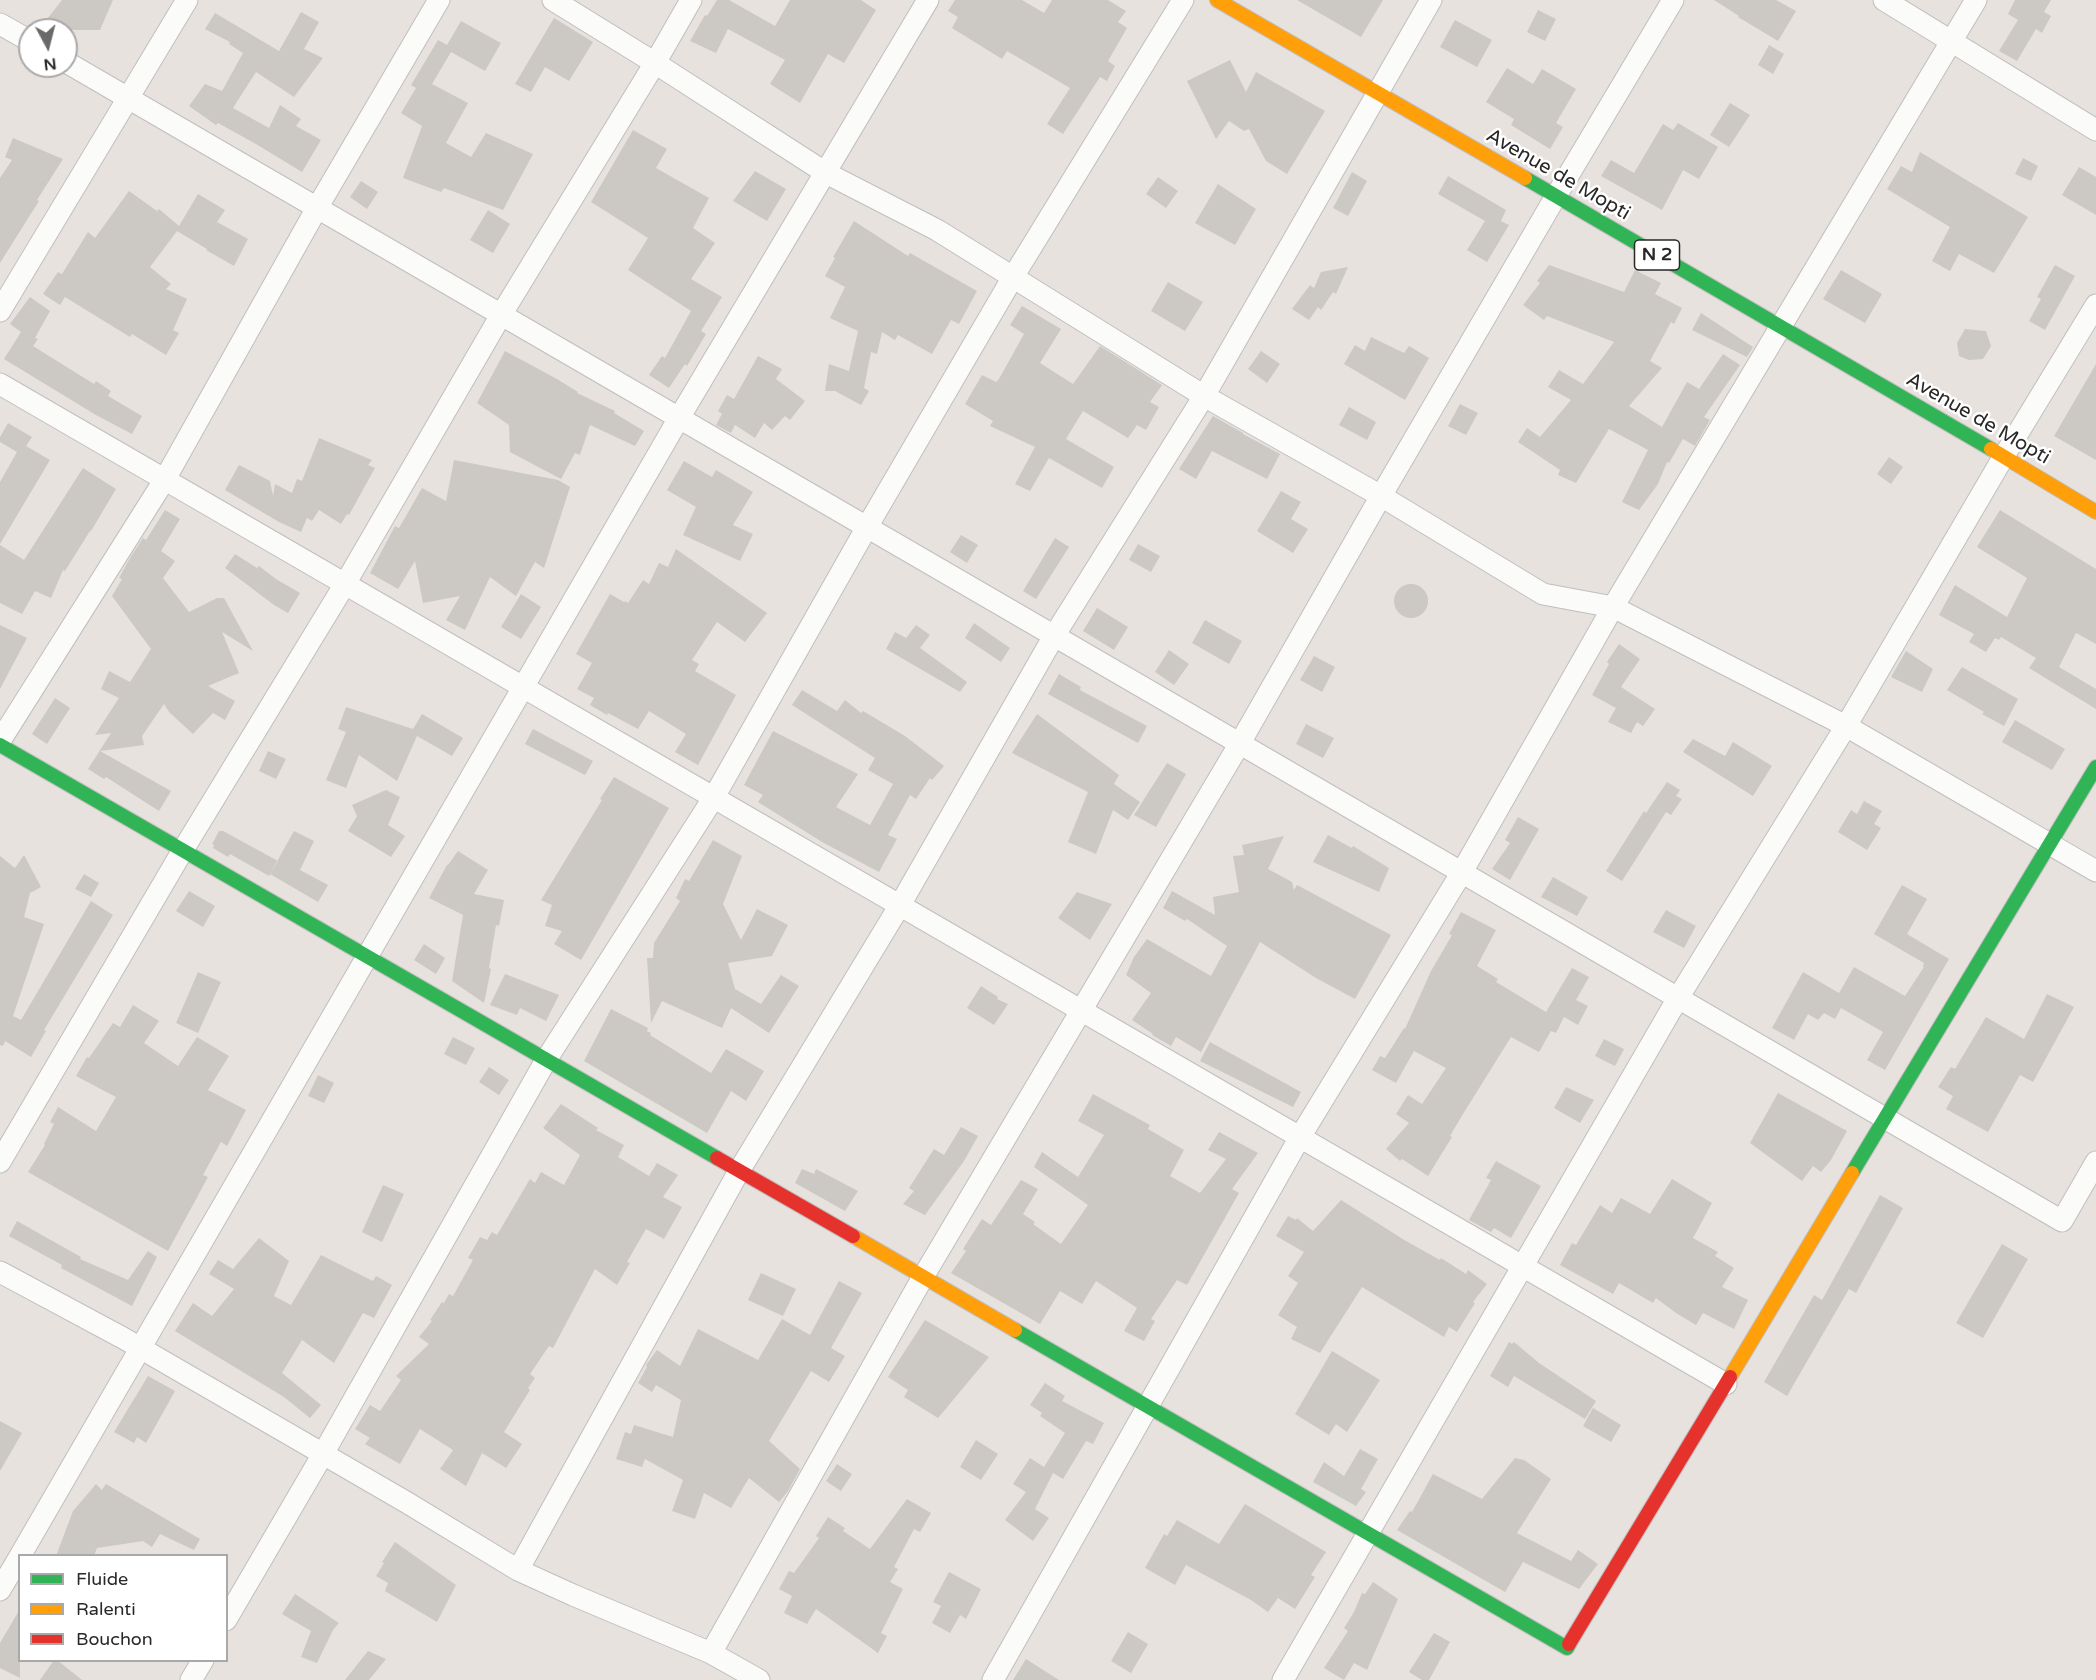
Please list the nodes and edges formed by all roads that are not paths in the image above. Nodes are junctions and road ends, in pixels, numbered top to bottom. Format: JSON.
{"nodes":[{"id":1,"x":187,"y":0,"type":"edge"},
{"id":2,"x":439,"y":0,"type":"edge"},
{"id":3,"x":553,"y":0,"type":"edge"},
{"id":4,"x":691,"y":0,"type":"edge"},
{"id":5,"x":928,"y":0,"type":"edge"},
{"id":6,"x":1183,"y":0,"type":"edge"},
{"id":7,"x":1216,"y":0,"type":"edge"},
{"id":8,"x":1431,"y":0,"type":"edge"},
{"id":9,"x":1673,"y":0,"type":"edge"},
{"id":10,"x":1884,"y":0,"type":"edge"},
{"id":11,"x":1976,"y":0,"type":"edge"},
{"id":12,"x":0,"y":24,"type":"edge"},
{"id":13,"x":18,"y":34,"type":"edge"},
{"id":14,"x":1952,"y":42,"type":"junction"},
{"id":15,"x":656,"y":63,"type":"junction"},
{"id":16,"x":78,"y":69,"type":"edge"},
{"id":17,"x":1377,"y":93,"type":"junction"},
{"id":18,"x":128,"y":99,"type":"junction"},
{"id":19,"x":2096,"y":129,"type":"edge"},
{"id":20,"x":826,"y":173,"type":"junction"},
{"id":21,"x":1556,"y":196,"type":"junction"},
{"id":22,"x":317,"y":208,"type":"junction"},
{"id":23,"x":1013,"y":277,"type":"junction"},
{"id":24,"x":2096,"y":305,"type":"edge"},
{"id":25,"x":0,"y":311,"type":"edge"},
{"id":26,"x":501,"y":315,"type":"junction"},
{"id":27,"x":1781,"y":327,"type":"junction"},
{"id":28,"x":0,"y":384,"type":"edge"},
{"id":29,"x":1204,"y":396,"type":"junction"},
{"id":30,"x":679,"y":418,"type":"junction"},
{"id":31,"x":2004,"y":456,"type":"junction"},
{"id":32,"x":165,"y":479,"type":"junction"},
{"id":33,"x":1381,"y":496,"type":"junction"},
{"id":34,"x":2096,"y":512,"type":"edge"},
{"id":35,"x":867,"y":527,"type":"junction"},
{"id":36,"x":345,"y":584,"type":"junction"},
{"id":37,"x":1613,"y":607,"type":"junction"},
{"id":38,"x":1054,"y":636,"type":"junction"},
{"id":39,"x":523,"y":687,"type":"junction"},
{"id":40,"x":1846,"y":726,"type":"junction"},
{"id":41,"x":0,"y":743,"type":"edge"},
{"id":42,"x":1240,"y":743,"type":"junction"},
{"id":43,"x":2096,"y":767,"type":"edge"},
{"id":44,"x":714,"y":797,"type":"junction"},
{"id":45,"x":2049,"y":844,"type":"junction"},
{"id":46,"x":183,"y":850,"type":"junction"},
{"id":47,"x":2096,"y":871,"type":"edge"},
{"id":48,"x":1462,"y":872,"type":"junction"},
{"id":49,"x":900,"y":905,"type":"junction"},
{"id":50,"x":368,"y":957,"type":"junction"},
{"id":51,"x":1678,"y":998,"type":"junction"},
{"id":52,"x":1083,"y":1011,"type":"junction"},
{"id":53,"x":546,"y":1060,"type":"junction"},
{"id":54,"x":1885,"y":1118,"type":"junction"},
{"id":55,"x":1300,"y":1137,"type":"junction"},
{"id":56,"x":0,"y":1162,"type":"edge"},
{"id":57,"x":2096,"y":1162,"type":"edge"},
{"id":58,"x":739,"y":1171,"type":"junction"},
{"id":59,"x":1524,"y":1266,"type":"junction"},
{"id":60,"x":0,"y":1272,"type":"edge"},
{"id":61,"x":923,"y":1277,"type":"junction"},
{"id":62,"x":140,"y":1348,"type":"junction"},
{"id":63,"x":1726,"y":1384,"type":"junction"},
{"id":64,"x":1147,"y":1406,"type":"junction"},
{"id":65,"x":323,"y":1454,"type":"junction"},
{"id":66,"x":1367,"y":1533,"type":"junction"},
{"id":67,"x":21,"y":1554,"type":"edge"},
{"id":68,"x":18,"y":1559,"type":"edge"},
{"id":69,"x":518,"y":1570,"type":"junction"},
{"id":70,"x":0,"y":1590,"type":"edge"},
{"id":71,"x":228,"y":1617,"type":"edge"},
{"id":72,"x":711,"y":1653,"type":"junction"},
{"id":73,"x":202,"y":1662,"type":"edge"},
{"id":74,"x":191,"y":1680,"type":"edge"},
{"id":75,"x":759,"y":1680,"type":"edge"},
{"id":76,"x":993,"y":1680,"type":"edge"},
{"id":77,"x":1283,"y":1680,"type":"edge"}],
"edges":[{"from":1,"to":18,"type":"street"},
{"from":2,"to":22,"type":"street"},
{"from":3,"to":15,"type":"street"},
{"from":4,"to":15,"type":"street"},
{"from":5,"to":20,"type":"street"},
{"from":6,"to":23,"type":"street"},
{"from":7,"to":17,"type":"street","name":"Avenue de Mopti","number":"N 2"},
{"from":8,"to":17,"type":"street"},
{"from":9,"to":21,"type":"street"},
{"from":10,"to":14,"type":"street"},
{"from":11,"to":14,"type":"street"},
{"from":12,"to":13,"type":"street"},
{"from":14,"to":19,"type":"street"},
{"from":14,"to":27,"type":"street"},
{"from":15,"to":20,"type":"street"},
{"from":15,"to":26,"type":"street"},
{"from":16,"to":18,"type":"street"},
{"from":17,"to":21,"type":"street","name":"Avenue de Mopti","number":"N 2"},
{"from":17,"to":29,"type":"street"},
{"from":18,"to":22,"type":"street"},
{"from":18,"to":25,"type":"street"},
{"from":20,"to":23,"type":"street"},
{"from":20,"to":30,"type":"street"},
{"from":21,"to":27,"type":"street","name":"Avenue de Mopti","number":"N 2"},
{"from":21,"to":33,"type":"street"},
{"from":22,"to":26,"type":"street"},
{"from":22,"to":32,"type":"street"},
{"from":23,"to":29,"type":"street"},
{"from":23,"to":35,"type":"street"},
{"from":24,"to":31,"type":"street"},
{"from":26,"to":30,"type":"street"},
{"from":26,"to":36,"type":"street"},
{"from":27,"to":31,"type":"street","name":"Avenue de Mopti","number":"N 2"},
{"from":27,"to":37,"type":"street"},
{"from":28,"to":32,"type":"street"},
{"from":29,"to":33,"type":"street"},
{"from":29,"to":38,"type":"street"},
{"from":30,"to":35,"type":"street"},
{"from":30,"to":39,"type":"street"},
{"from":31,"to":34,"type":"street","name":"Avenue de Mopti","number":"N 2"},
{"from":31,"to":40,"type":"street"},
{"from":32,"to":36,"type":"street"},
{"from":32,"to":41,"type":"street"},
{"from":33,"to":37,"type":"street"},
{"from":33,"to":42,"type":"street"},
{"from":35,"to":38,"type":"street"},
{"from":35,"to":44,"type":"street"},
{"from":36,"to":39,"type":"street"},
{"from":36,"to":46,"type":"street"},
{"from":37,"to":40,"type":"street"},
{"from":37,"to":48,"type":"street"},
{"from":38,"to":42,"type":"street"},
{"from":38,"to":49,"type":"street"},
{"from":39,"to":44,"type":"street"},
{"from":39,"to":50,"type":"street"},
{"from":40,"to":45,"type":"street"},
{"from":40,"to":51,"type":"street"},
{"from":41,"to":46,"type":"street"},
{"from":42,"to":48,"type":"street"},
{"from":42,"to":52,"type":"street"},
{"from":43,"to":45,"type":"street"},
{"from":44,"to":49,"type":"street"},
{"from":44,"to":53,"type":"street"},
{"from":45,"to":47,"type":"street"},
{"from":45,"to":54,"type":"street"},
{"from":46,"to":50,"type":"street"},
{"from":46,"to":56,"type":"street"},
{"from":48,"to":51,"type":"street"},
{"from":48,"to":55,"type":"street"},
{"from":49,"to":52,"type":"street"},
{"from":49,"to":58,"type":"street"},
{"from":50,"to":53,"type":"street"},
{"from":50,"to":62,"type":"street"},
{"from":51,"to":54,"type":"street"},
{"from":51,"to":59,"type":"street"},
{"from":52,"to":55,"type":"street"},
{"from":52,"to":61,"type":"street"},
{"from":53,"to":58,"type":"street"},
{"from":53,"to":65,"type":"street"},
{"from":54,"to":57,"type":"street"},
{"from":54,"to":63,"type":"street"},
{"from":55,"to":59,"type":"street"},
{"from":55,"to":64,"type":"street"},
{"from":58,"to":61,"type":"street"},
{"from":58,"to":69,"type":"street"},
{"from":59,"to":63,"type":"street"},
{"from":59,"to":66,"type":"street"},
{"from":60,"to":62,"type":"street"},
{"from":61,"to":64,"type":"street"},
{"from":61,"to":72,"type":"street"},
{"from":62,"to":65,"type":"street"},
{"from":62,"to":67,"type":"street"},
{"from":63,"to":66,"type":"street"},
{"from":64,"to":66,"type":"street"},
{"from":64,"to":76,"type":"street"},
{"from":65,"to":69,"type":"street"},
{"from":65,"to":71,"type":"street"},
{"from":66,"to":77,"type":"street"},
{"from":68,"to":70,"type":"street"},
{"from":69,"to":72,"type":"street"},
{"from":72,"to":75,"type":"street"},
{"from":73,"to":74,"type":"street"}]}
